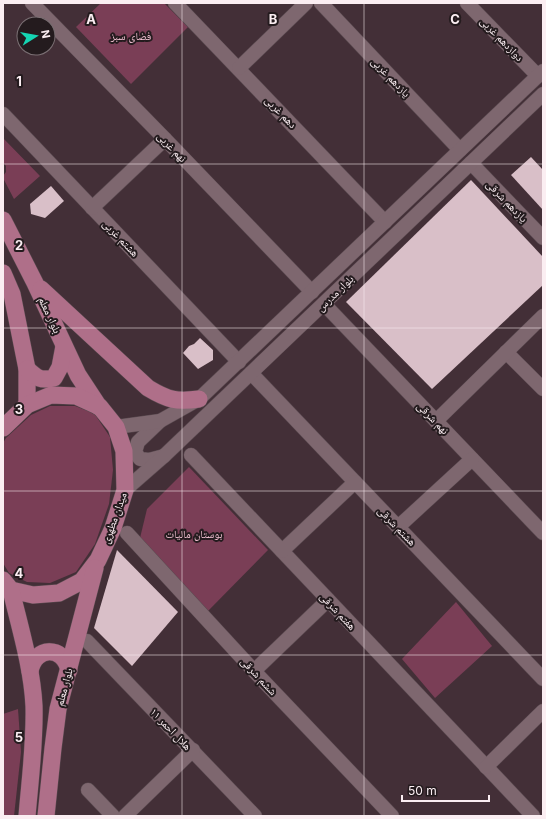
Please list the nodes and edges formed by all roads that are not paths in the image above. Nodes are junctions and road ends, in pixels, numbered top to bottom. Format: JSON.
{"nodes":[{"id":1,"x":32,"y":3,"type":"edge"},
{"id":2,"x":176,"y":3,"type":"edge"},
{"id":3,"x":306,"y":3,"type":"edge"},
{"id":4,"x":321,"y":3,"type":"edge"},
{"id":5,"x":467,"y":3,"type":"edge"},
{"id":6,"x":239,"y":68,"type":"junction"},
{"id":7,"x":541,"y":74,"type":"edge"},
{"id":8,"x":543,"y":94,"type":"edge"},
{"id":9,"x":3,"y":114,"type":"edge"},
{"id":10,"x":165,"y":139,"type":"junction"},
{"id":11,"x":460,"y":150,"type":"junction"},
{"id":12,"x":471,"y":163,"type":"junction"},
{"id":13,"x":401,"y":206,"type":"junction"},
{"id":14,"x":92,"y":208,"type":"junction"},
{"id":15,"x":413,"y":218,"type":"junction"},
{"id":16,"x":3,"y":220,"type":"edge"},
{"id":17,"x":385,"y":222,"type":"junction"},
{"id":18,"x":543,"y":238,"type":"edge"},
{"id":19,"x":3,"y":273,"type":"edge"},
{"id":20,"x":35,"y":283,"type":"junction"},
{"id":21,"x":312,"y":292,"type":"junction"},
{"id":22,"x":324,"y":304,"type":"junction"},
{"id":23,"x":543,"y":316,"type":"edge"},
{"id":24,"x":64,"y":346,"type":"junction"},
{"id":25,"x":506,"y":352,"type":"junction"},
{"id":26,"x":239,"y":362,"type":"junction"},
{"id":27,"x":27,"y":369,"type":"junction"},
{"id":28,"x":251,"y":373,"type":"junction"},
{"id":29,"x":543,"y":389,"type":"edge"},
{"id":30,"x":199,"y":400,"type":"junction"},
{"id":31,"x":27,"y":405,"type":"junction"},
{"id":32,"x":100,"y":407,"type":"junction"},
{"id":33,"x":160,"y":421,"type":"junction"},
{"id":34,"x":436,"y":421,"type":"junction"},
{"id":35,"x":116,"y":427,"type":"junction"},
{"id":36,"x":3,"y":428,"type":"edge"},
{"id":37,"x":165,"y":455,"type":"junction"},
{"id":38,"x":191,"y":455,"type":"dead end"},
{"id":39,"x":472,"y":459,"type":"junction"},
{"id":40,"x":355,"y":482,"type":"junction"},
{"id":41,"x":125,"y":490,"type":"junction"},
{"id":42,"x":398,"y":527,"type":"junction"},
{"id":43,"x":127,"y":533,"type":"dead end"},
{"id":44,"x":543,"y":533,"type":"edge"},
{"id":45,"x":282,"y":551,"type":"junction"},
{"id":46,"x":98,"y":560,"type":"junction"},
{"id":47,"x":6,"y":584,"type":"edge"},
{"id":48,"x":328,"y":600,"type":"junction"},
{"id":49,"x":87,"y":642,"type":"dead end"},
{"id":50,"x":69,"y":670,"type":"junction"},
{"id":51,"x":30,"y":671,"type":"junction"},
{"id":52,"x":254,"y":671,"type":"junction"},
{"id":53,"x":543,"y":679,"type":"edge"},
{"id":54,"x":543,"y":711,"type":"edge"},
{"id":55,"x":192,"y":750,"type":"junction"},
{"id":56,"x":486,"y":767,"type":"junction"},
{"id":57,"x":88,"y":790,"type":"dead end"},
{"id":58,"x":27,"y":816,"type":"edge"},
{"id":59,"x":46,"y":816,"type":"edge"},
{"id":60,"x":113,"y":816,"type":"edge"},
{"id":61,"x":125,"y":816,"type":"edge"},
{"id":62,"x":255,"y":816,"type":"edge"},
{"id":63,"x":392,"y":816,"type":"edge"},
{"id":64,"x":533,"y":816,"type":"edge"}],
"edges":[{"from":1,"to":10,"type":"street","name":"نهم غربی"},
{"from":2,"to":6,"type":"street","name":"دهم غربی"},
{"from":3,"to":6,"type":"street"},
{"from":4,"to":11,"type":"street","name":"یازدهم غربی"},
{"from":5,"to":7,"type":"street","name":"دوازدهم غربی"},
{"from":6,"to":17,"type":"street","name":"دهم غربی"},
{"from":7,"to":11,"type":"street","name":"بلوار مدرس"},
{"from":8,"to":12,"type":"street","name":"بلوار مدرس"},
{"from":9,"to":14,"type":"street","name":"هشتم غربی"},
{"from":10,"to":14,"type":"street"},
{"from":10,"to":21,"type":"street","name":"نهم غربی"},
{"from":11,"to":13,"type":"street","name":"بلوار مدرس"},
{"from":12,"to":15,"type":"street","name":"بلوار مدرس"},
{"from":12,"to":18,"type":"street","name":"یازدهم شرقی"},
{"from":13,"to":15,"type":"street"},
{"from":13,"to":17,"type":"street","name":"بلوار مدرس"},
{"from":14,"to":26,"type":"street","name":"هشتم غربی"},
{"from":15,"to":22,"type":"street","name":"بلوار مدرس"},
{"from":16,"to":20,"type":"main road","name":"بلوار معلم"},
{"from":17,"to":21,"type":"street","name":"بلوار مدرس"},
{"from":19,"to":27,"type":"main road"},
{"from":20,"to":24,"type":"main road","name":"بلوار معلم"},
{"from":20,"to":30,"type":"main road"},
{"from":21,"to":26,"type":"street","name":"بلوار مدرس"},
{"from":22,"to":28,"type":"street","name":"بلوار مدرس"},
{"from":22,"to":34,"type":"street","name":"نهم شرقی"},
{"from":23,"to":25,"type":"street"},
{"from":24,"to":27,"type":"main road"},
{"from":24,"to":32,"type":"main road","name":"بلوار معلم"},
{"from":25,"to":29,"type":"street"},
{"from":25,"to":34,"type":"street"},
{"from":26,"to":30,"type":"street","name":"بلوار مدرس"},
{"from":27,"to":31,"type":"main road"},
{"from":28,"to":37,"type":"street","name":"بلوار مدرس"},
{"from":28,"to":40,"type":"street","name":"هشتم شرقی"},
{"from":30,"to":33,"type":"street","name":"بلوار مدرس"},
{"from":31,"to":32,"type":"main road","name":"میدان مطهری"},
{"from":31,"to":36,"type":"main road","name":"میدان مطهری"},
{"from":32,"to":35,"type":"main road","name":"میدان مطهری"},
{"from":33,"to":35,"type":"street","name":"بلوار مدرس"},
{"from":33,"to":37,"type":"street"},
{"from":34,"to":39,"type":"street","name":"نهم شرقی"},
{"from":35,"to":41,"type":"main road","name":"میدان مطهری"},
{"from":37,"to":41,"type":"street","name":"بلوار مدرس"},
{"from":38,"to":45,"type":"street","name":"هفتم شرقی"},
{"from":39,"to":42,"type":"street"},
{"from":39,"to":44,"type":"street","name":"نهم شرقی"},
{"from":40,"to":42,"type":"street","name":"هشتم شرقی"},
{"from":40,"to":45,"type":"street"},
{"from":41,"to":46,"type":"main road","name":"میدان مطهری"},
{"from":42,"to":53,"type":"street","name":"هشتم شرقی"},
{"from":43,"to":52,"type":"street","name":"ششم شرقی"},
{"from":45,"to":48,"type":"street","name":"هفتم شرقی"},
{"from":46,"to":47,"type":"main road","name":"میدان مطهری"},
{"from":46,"to":50,"type":"main road","name":"بلوار معلم"},
{"from":47,"to":51,"type":"main road"},
{"from":48,"to":52,"type":"street"},
{"from":48,"to":56,"type":"street","name":"هفتم شرقی"},
{"from":49,"to":55,"type":"street","name":"هلال احمر ۱۱"},
{"from":50,"to":51,"type":"main road"},
{"from":50,"to":59,"type":"main road","name":"بلوار معلم"},
{"from":51,"to":58,"type":"main road"},
{"from":52,"to":63,"type":"street","name":"ششم شرقی"},
{"from":54,"to":56,"type":"street"},
{"from":55,"to":61,"type":"street"},
{"from":55,"to":62,"type":"street","name":"هلال احمر ۱۱"},
{"from":56,"to":64,"type":"street","name":"هفتم شرقی"},
{"from":57,"to":60,"type":"street"}]}
